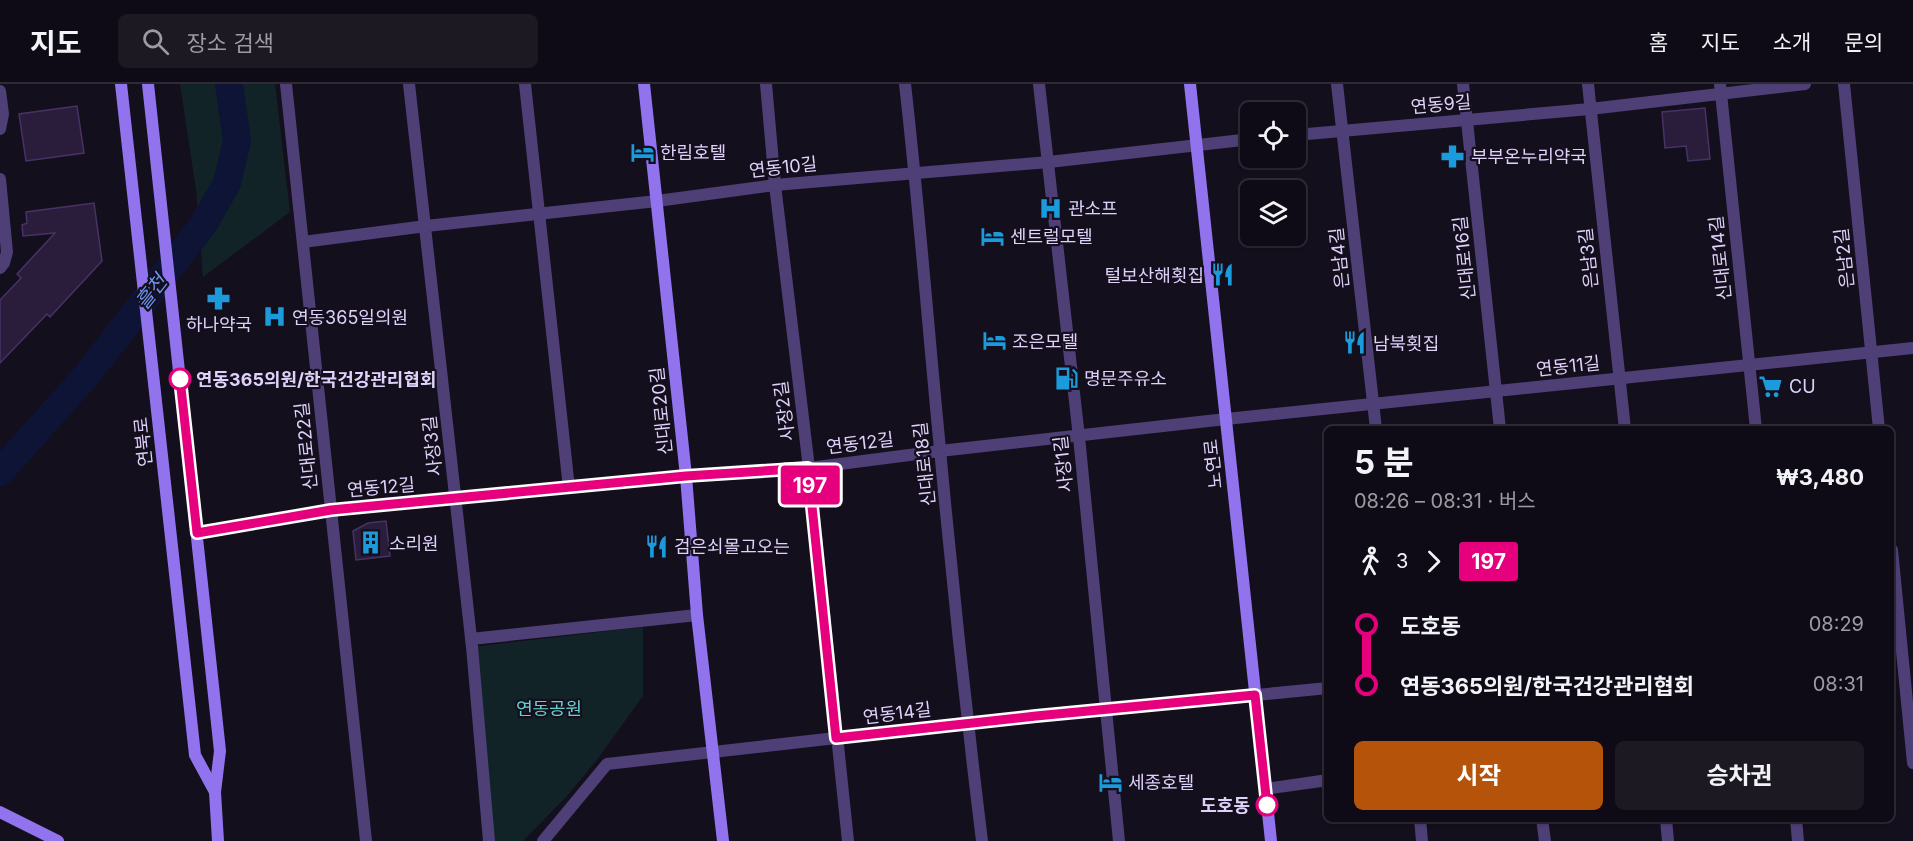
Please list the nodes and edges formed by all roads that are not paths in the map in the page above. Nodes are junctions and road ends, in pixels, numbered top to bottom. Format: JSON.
{"nodes":[{"id":1,"x":121,"y":84,"type":"edge"},
{"id":2,"x":148,"y":84,"type":"edge"},
{"id":3,"x":286,"y":84,"type":"edge"},
{"id":4,"x":408,"y":84,"type":"edge"},
{"id":5,"x":525,"y":84,"type":"edge"},
{"id":6,"x":644,"y":84,"type":"edge"},
{"id":7,"x":766,"y":84,"type":"edge"},
{"id":8,"x":904,"y":84,"type":"edge"},
{"id":9,"x":1040,"y":84,"type":"edge"},
{"id":10,"x":1190,"y":84,"type":"edge"},
{"id":11,"x":1337,"y":84,"type":"edge"},
{"id":12,"x":1463,"y":84,"type":"edge"},
{"id":13,"x":1588,"y":84,"type":"edge"},
{"id":14,"x":1805,"y":84,"type":"edge"},
{"id":15,"x":1844,"y":84,"type":"edge"},
{"id":16,"x":1720,"y":89,"type":"edge"},
{"id":17,"x":0,"y":91,"type":"edge"},
{"id":18,"x":1590,"y":109,"type":"junction"},
{"id":19,"x":1467,"y":120,"type":"junction"},
{"id":20,"x":0,"y":129,"type":"edge"},
{"id":21,"x":1343,"y":131,"type":"junction"},
{"id":22,"x":1306,"y":134,"type":"edge"},
{"id":23,"x":1240,"y":140,"type":"edge"},
{"id":24,"x":1196,"y":144,"type":"junction"},
{"id":25,"x":1049,"y":162,"type":"junction"},
{"id":26,"x":915,"y":172,"type":"junction"},
{"id":27,"x":0,"y":179,"type":"edge"},
{"id":28,"x":775,"y":185,"type":"junction"},
{"id":29,"x":657,"y":201,"type":"junction"},
{"id":30,"x":539,"y":214,"type":"junction"},
{"id":31,"x":426,"y":226,"type":"junction"},
{"id":32,"x":303,"y":242,"type":"junction"},
{"id":33,"x":0,"y":267,"type":"edge"},
{"id":34,"x":1913,"y":348,"type":"edge"},
{"id":35,"x":1872,"y":353,"type":"junction"},
{"id":36,"x":1749,"y":365,"type":"junction"},
{"id":37,"x":1619,"y":379,"type":"junction"},
{"id":38,"x":1496,"y":391,"type":"junction"},
{"id":39,"x":1373,"y":404,"type":"junction"},
{"id":40,"x":1226,"y":419,"type":"junction"},
{"id":41,"x":1376,"y":426,"type":"edge"},
{"id":42,"x":1500,"y":426,"type":"edge"},
{"id":43,"x":1625,"y":426,"type":"edge"},
{"id":44,"x":1756,"y":426,"type":"edge"},
{"id":45,"x":1879,"y":426,"type":"edge"},
{"id":46,"x":1079,"y":437,"type":"junction"},
{"id":47,"x":940,"y":451,"type":"junction"},
{"id":48,"x":808,"y":468,"type":"junction"},
{"id":49,"x":686,"y":476,"type":"junction"},
{"id":50,"x":569,"y":488,"type":"junction"},
{"id":51,"x":456,"y":499,"type":"junction"},
{"id":52,"x":331,"y":510,"type":"junction"},
{"id":53,"x":197,"y":533,"type":"junction"},
{"id":54,"x":1894,"y":602,"type":"edge"},
{"id":55,"x":697,"y":615,"type":"junction"},
{"id":56,"x":1913,"y":626,"type":"edge"},
{"id":57,"x":1895,"y":628,"type":"edge"},
{"id":58,"x":471,"y":639,"type":"junction"},
{"id":59,"x":1324,"y":688,"type":"edge"},
{"id":60,"x":1255,"y":695,"type":"junction"},
{"id":61,"x":1105,"y":709,"type":"junction"},
{"id":62,"x":968,"y":723,"type":"junction"},
{"id":63,"x":836,"y":738,"type":"junction"},
{"id":64,"x":713,"y":753,"type":"junction"},
{"id":65,"x":1913,"y":763,"type":"edge"},
{"id":66,"x":1324,"y":781,"type":"edge"},
{"id":67,"x":1265,"y":789,"type":"junction"},
{"id":68,"x":214,"y":792,"type":"junction"},
{"id":69,"x":0,"y":812,"type":"edge"},
{"id":70,"x":1420,"y":822,"type":"edge"},
{"id":71,"x":1542,"y":822,"type":"edge"},
{"id":72,"x":1666,"y":822,"type":"edge"},
{"id":73,"x":1796,"y":822,"type":"edge"},
{"id":74,"x":58,"y":841,"type":"edge"},
{"id":75,"x":218,"y":841,"type":"edge"},
{"id":76,"x":366,"y":841,"type":"edge"},
{"id":77,"x":489,"y":841,"type":"edge"},
{"id":78,"x":543,"y":841,"type":"edge"},
{"id":79,"x":723,"y":841,"type":"edge"},
{"id":80,"x":848,"y":841,"type":"edge"},
{"id":81,"x":982,"y":841,"type":"edge"},
{"id":82,"x":1119,"y":841,"type":"edge"},
{"id":83,"x":1271,"y":841,"type":"edge"},
{"id":84,"x":1422,"y":841,"type":"edge"},
{"id":85,"x":1545,"y":841,"type":"edge"},
{"id":86,"x":1668,"y":841,"type":"edge"},
{"id":87,"x":1798,"y":841,"type":"edge"}],
"edges":[{"from":1,"to":68,"type":"main road","name":"연북로"},
{"from":2,"to":53,"type":"main road","name":"연북로"},
{"from":3,"to":32,"type":"street","name":"신대로22길"},
{"from":4,"to":31,"type":"street","name":"사장3길"},
{"from":5,"to":30,"type":"street"},
{"from":6,"to":29,"type":"main road","name":"신대로20길"},
{"from":7,"to":28,"type":"street","name":"사장2길"},
{"from":8,"to":26,"type":"street","name":"신대로18길"},
{"from":9,"to":25,"type":"street","name":"사장1길"},
{"from":10,"to":24,"type":"main road","name":"노연로"},
{"from":11,"to":21,"type":"street","name":"은남4길"},
{"from":12,"to":19,"type":"street","name":"신대로16길"},
{"from":13,"to":18,"type":"street","name":"은남3길"},
{"from":14,"to":16,"type":"street","name":"연동9길"},
{"from":15,"to":35,"type":"street","name":"은남2길"},
{"from":16,"to":18,"type":"street","name":"연동9길"},
{"from":16,"to":36,"type":"street","name":"신대로14길"},
{"from":17,"to":20,"type":"street"},
{"from":18,"to":19,"type":"street","name":"연동9길"},
{"from":18,"to":37,"type":"street","name":"은남3길"},
{"from":19,"to":21,"type":"street","name":"연동9길"},
{"from":19,"to":38,"type":"street","name":"신대로16길"},
{"from":21,"to":22,"type":"street","name":"연동9길"},
{"from":21,"to":39,"type":"street","name":"은남4길"},
{"from":23,"to":24,"type":"street"},
{"from":24,"to":25,"type":"street","name":"연동10길"},
{"from":24,"to":40,"type":"main road","name":"노연로"},
{"from":25,"to":26,"type":"street","name":"연동10길"},
{"from":25,"to":46,"type":"street","name":"사장1길"},
{"from":26,"to":28,"type":"street","name":"연동10길"},
{"from":26,"to":47,"type":"street","name":"신대로18길"},
{"from":27,"to":33,"type":"street"},
{"from":28,"to":29,"type":"street","name":"연동10길"},
{"from":28,"to":48,"type":"street","name":"사장2길"},
{"from":29,"to":30,"type":"street","name":"연동10길"},
{"from":29,"to":49,"type":"main road","name":"신대로20길"},
{"from":30,"to":31,"type":"street","name":"연동10길"},
{"from":30,"to":50,"type":"street"},
{"from":31,"to":32,"type":"street","name":"연동10길"},
{"from":31,"to":51,"type":"street","name":"사장3길"},
{"from":32,"to":52,"type":"street","name":"신대로22길"},
{"from":34,"to":35,"type":"street","name":"연동11길"},
{"from":35,"to":36,"type":"street","name":"연동11길"},
{"from":35,"to":45,"type":"street","name":"은남2길"},
{"from":36,"to":37,"type":"street","name":"연동11길"},
{"from":36,"to":44,"type":"street","name":"신대로14길"},
{"from":37,"to":38,"type":"street","name":"연동11길"},
{"from":37,"to":43,"type":"street","name":"은남3길"},
{"from":38,"to":39,"type":"street","name":"연동11길"},
{"from":38,"to":42,"type":"street","name":"신대로16길"},
{"from":39,"to":40,"type":"street","name":"연동11길"},
{"from":39,"to":41,"type":"street","name":"은남4길"},
{"from":40,"to":46,"type":"street","name":"연동12길"},
{"from":40,"to":60,"type":"main road","name":"노연로"},
{"from":46,"to":47,"type":"street","name":"연동12길"},
{"from":46,"to":61,"type":"street","name":"사장1길"},
{"from":47,"to":48,"type":"street","name":"연동12길"},
{"from":47,"to":62,"type":"street","name":"신대로18길"},
{"from":48,"to":49,"type":"street","name":"연동12길"},
{"from":48,"to":63,"type":"street","name":"사장2길"},
{"from":49,"to":50,"type":"street","name":"연동12길"},
{"from":49,"to":55,"type":"main road","name":"신대로20길"},
{"from":50,"to":51,"type":"street","name":"연동12길"},
{"from":51,"to":52,"type":"street","name":"연동12길"},
{"from":51,"to":58,"type":"street","name":"사장3길"},
{"from":52,"to":53,"type":"street","name":"연동12길"},
{"from":52,"to":76,"type":"street","name":"신대로22길"},
{"from":53,"to":68,"type":"main road","name":"연북로"},
{"from":54,"to":57,"type":"street"},
{"from":55,"to":58,"type":"street"},
{"from":55,"to":64,"type":"main road","name":"신대로20길"},
{"from":56,"to":57,"type":"street"},
{"from":57,"to":65,"type":"street"},
{"from":58,"to":77,"type":"street","name":"사장3길"},
{"from":59,"to":60,"type":"street","name":"연동14길"},
{"from":60,"to":61,"type":"street","name":"연동14길"},
{"from":60,"to":67,"type":"main road","name":"노연로"},
{"from":61,"to":62,"type":"street","name":"연동14길"},
{"from":61,"to":82,"type":"street","name":"사장1길"},
{"from":62,"to":63,"type":"street","name":"연동14길"},
{"from":62,"to":81,"type":"street","name":"신대로18길"},
{"from":63,"to":64,"type":"street","name":"연동14길"},
{"from":63,"to":80,"type":"street","name":"사장2길"},
{"from":64,"to":78,"type":"street","name":"연동14길"},
{"from":64,"to":79,"type":"main road","name":"신대로20길"},
{"from":66,"to":67,"type":"street"},
{"from":67,"to":83,"type":"main road","name":"노연로"},
{"from":68,"to":75,"type":"main road","name":"연북로"},
{"from":69,"to":74,"type":"main road"},
{"from":70,"to":84,"type":"street"},
{"from":71,"to":85,"type":"street"},
{"from":72,"to":86,"type":"street"},
{"from":73,"to":87,"type":"street"}]}
